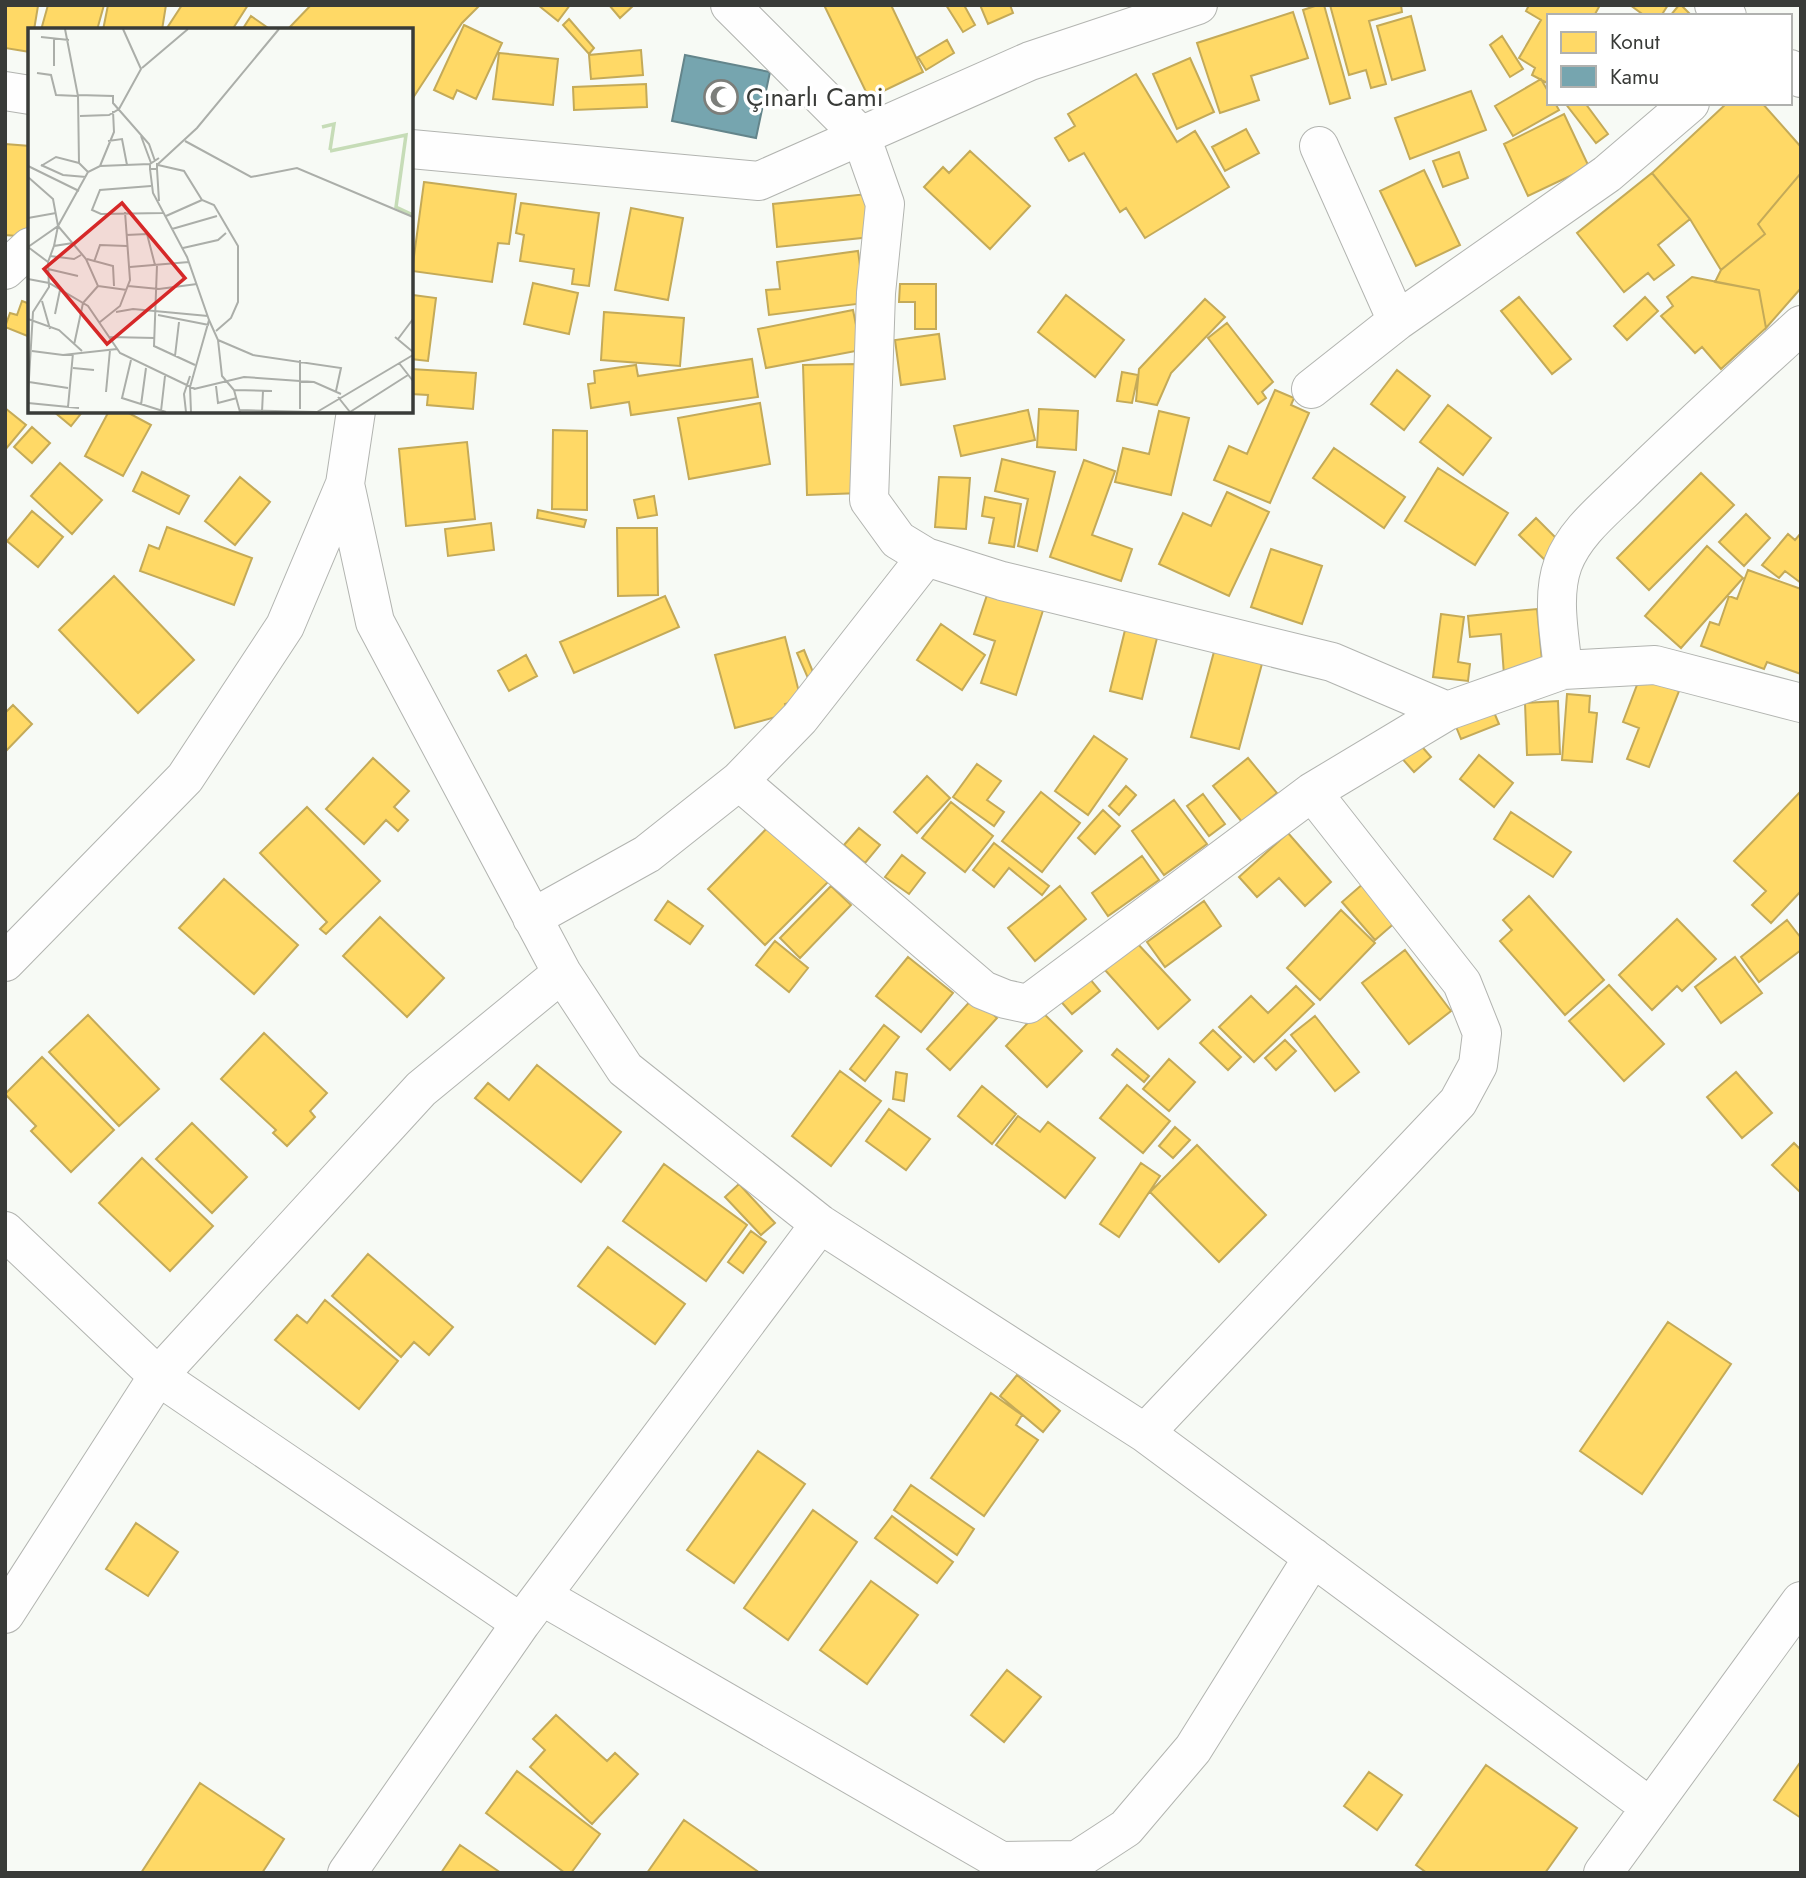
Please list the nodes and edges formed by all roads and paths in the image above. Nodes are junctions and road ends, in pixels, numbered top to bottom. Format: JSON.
{"nodes":[{"id":1,"x":730,"y":5,"type":"edge"},
{"id":2,"x":1198,"y":5,"type":"edge"},
{"id":3,"x":5,"y":91,"type":"edge"},
{"id":4,"x":28,"y":95,"type":"edge"},
{"id":5,"x":1688,"y":105,"type":"edge"},
{"id":6,"x":861,"y":136,"type":"junction"},
{"id":7,"x":1319,"y":146,"type":"dead end"},
{"id":8,"x":413,"y":149,"type":"edge"},
{"id":9,"x":28,"y":249,"type":"edge"},
{"id":10,"x":5,"y":270,"type":"edge"},
{"id":11,"x":1397,"y":321,"type":"junction"},
{"id":12,"x":1801,"y":325,"type":"edge"},
{"id":13,"x":1311,"y":389,"type":"dead end"},
{"id":14,"x":356,"y":413,"type":"edge"},
{"id":15,"x":345,"y":484,"type":"junction"},
{"id":16,"x":926,"y":557,"type":"junction"},
{"id":17,"x":1563,"y":670,"type":"junction"},
{"id":18,"x":1801,"y":703,"type":"edge"},
{"id":19,"x":1447,"y":711,"type":"junction"},
{"id":20,"x":739,"y":781,"type":"junction"},
{"id":21,"x":1312,"y":792,"type":"junction"},
{"id":22,"x":532,"y":918,"type":"junction"},
{"id":23,"x":5,"y":962,"type":"edge"},
{"id":24,"x":562,"y":973,"type":"junction"},
{"id":25,"x":820,"y":1224,"type":"junction"},
{"id":26,"x":5,"y":1231,"type":"edge"},
{"id":27,"x":158,"y":1376,"type":"junction"},
{"id":28,"x":1145,"y":1433,"type":"junction"},
{"id":29,"x":1312,"y":1557,"type":"junction"},
{"id":30,"x":1801,"y":1601,"type":"edge"},
{"id":31,"x":531,"y":1609,"type":"junction"},
{"id":32,"x":5,"y":1614,"type":"edge"},
{"id":33,"x":1650,"y":1807,"type":"junction"},
{"id":34,"x":347,"y":1873,"type":"edge"},
{"id":35,"x":1603,"y":1873,"type":"edge"}],
"edges":[{"from":1,"to":6,"type":"street"},
{"from":2,"to":6,"type":"street"},
{"from":3,"to":4,"type":"street"},
{"from":5,"to":11,"type":"street"},
{"from":6,"to":8,"type":"street"},
{"from":6,"to":16,"type":"street"},
{"from":7,"to":11,"type":"street"},
{"from":9,"to":10,"type":"street"},
{"from":11,"to":13,"type":"street"},
{"from":12,"to":17,"type":"street"},
{"from":14,"to":15,"type":"street"},
{"from":15,"to":22,"type":"street"},
{"from":15,"to":23,"type":"street"},
{"from":16,"to":19,"type":"street"},
{"from":16,"to":20,"type":"street"},
{"from":17,"to":18,"type":"street"},
{"from":17,"to":19,"type":"street"},
{"from":19,"to":21,"type":"street"},
{"from":20,"to":21,"type":"street"},
{"from":20,"to":22,"type":"street"},
{"from":21,"to":28,"type":"street"},
{"from":22,"to":24,"type":"street"},
{"from":24,"to":25,"type":"street"},
{"from":24,"to":27,"type":"street"},
{"from":25,"to":28,"type":"street"},
{"from":25,"to":31,"type":"street"},
{"from":26,"to":27,"type":"street"},
{"from":27,"to":31,"type":"street"},
{"from":27,"to":32,"type":"street"},
{"from":28,"to":29,"type":"street"},
{"from":29,"to":31,"type":"street"},
{"from":29,"to":33,"type":"street"},
{"from":30,"to":33,"type":"street"},
{"from":31,"to":34,"type":"street"},
{"from":33,"to":35,"type":"street"}]}
